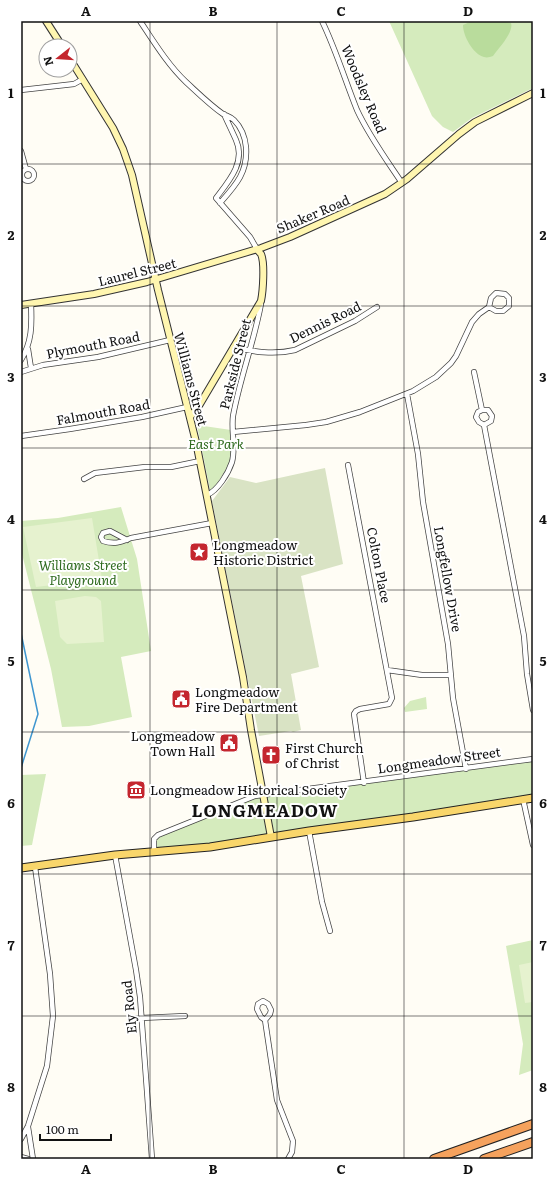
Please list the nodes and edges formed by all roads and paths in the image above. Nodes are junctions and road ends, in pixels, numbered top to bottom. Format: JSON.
{"nodes":[{"id":1,"x":46,"y":21,"type":"edge"},
{"id":2,"x":140,"y":21,"type":"edge"},
{"id":3,"x":322,"y":21,"type":"edge"},
{"id":4,"x":57,"y":38,"type":"edge"},
{"id":5,"x":78,"y":72,"type":"edge"},
{"id":6,"x":82,"y":79,"type":"junction"},
{"id":7,"x":21,"y":90,"type":"edge"},
{"id":8,"x":533,"y":93,"type":"edge"},
{"id":9,"x":224,"y":114,"type":"junction"},
{"id":10,"x":21,"y":151,"type":"edge"},
{"id":11,"x":26,"y":169,"type":"dead end"},
{"id":12,"x":402,"y":183,"type":"junction"},
{"id":13,"x":220,"y":203,"type":"junction"},
{"id":14,"x":257,"y":249,"type":"junction"},
{"id":15,"x":155,"y":280,"type":"junction"},
{"id":16,"x":261,"y":301,"type":"junction"},
{"id":17,"x":31,"y":304,"type":"junction"},
{"id":18,"x":21,"y":306,"type":"edge"},
{"id":19,"x":377,"y":307,"type":"dead end"},
{"id":20,"x":490,"y":307,"type":"junction"},
{"id":21,"x":170,"y":340,"type":"junction"},
{"id":22,"x":233,"y":347,"type":"junction"},
{"id":23,"x":28,"y":349,"type":"junction"},
{"id":24,"x":249,"y":351,"type":"junction"},
{"id":25,"x":21,"y":360,"type":"edge"},
{"id":26,"x":31,"y":368,"type":"junction"},
{"id":27,"x":21,"y":372,"type":"edge"},
{"id":28,"x":474,"y":372,"type":"dead end"},
{"id":29,"x":408,"y":394,"type":"junction"},
{"id":30,"x":187,"y":407,"type":"junction"},
{"id":31,"x":482,"y":410,"type":"junction"},
{"id":32,"x":190,"y":417,"type":"junction"},
{"id":33,"x":484,"y":425,"type":"junction"},
{"id":34,"x":233,"y":432,"type":"junction"},
{"id":35,"x":21,"y":436,"type":"edge"},
{"id":36,"x":200,"y":461,"type":"junction"},
{"id":37,"x":348,"y":465,"type":"dead end"},
{"id":38,"x":84,"y":479,"type":"dead end"},
{"id":39,"x":207,"y":496,"type":"junction"},
{"id":40,"x":212,"y":523,"type":"junction"},
{"id":41,"x":127,"y":540,"type":"junction"},
{"id":42,"x":387,"y":670,"type":"junction"},
{"id":43,"x":450,"y":675,"type":"junction"},
{"id":44,"x":533,"y":710,"type":"edge"},
{"id":45,"x":533,"y":759,"type":"edge"},
{"id":46,"x":466,"y":768,"type":"junction"},
{"id":47,"x":364,"y":782,"type":"junction"},
{"id":48,"x":263,"y":796,"type":"junction"},
{"id":49,"x":533,"y":798,"type":"edge"},
{"id":50,"x":523,"y":799,"type":"junction"},
{"id":51,"x":309,"y":831,"type":"junction"},
{"id":52,"x":271,"y":837,"type":"junction"},
{"id":53,"x":533,"y":845,"type":"edge"},
{"id":54,"x":154,"y":851,"type":"junction"},
{"id":55,"x":115,"y":855,"type":"junction"},
{"id":56,"x":35,"y":867,"type":"junction"},
{"id":57,"x":21,"y":868,"type":"edge"},
{"id":58,"x":330,"y":931,"type":"dead end"},
{"id":59,"x":185,"y":1016,"type":"dead end"},
{"id":60,"x":141,"y":1018,"type":"junction"},
{"id":61,"x":265,"y":1020,"type":"dead end"},
{"id":62,"x":533,"y":1124,"type":"edge"},
{"id":63,"x":28,"y":1126,"type":"junction"},
{"id":64,"x":21,"y":1139,"type":"edge"},
{"id":65,"x":533,"y":1142,"type":"edge"},
{"id":66,"x":21,"y":1157,"type":"edge"},
{"id":67,"x":28,"y":1159,"type":"edge"},
{"id":68,"x":33,"y":1159,"type":"edge"},
{"id":69,"x":152,"y":1159,"type":"edge"},
{"id":70,"x":288,"y":1159,"type":"edge"},
{"id":71,"x":434,"y":1159,"type":"edge"},
{"id":72,"x":484,"y":1159,"type":"edge"}],
"edges":[{"from":1,"to":4,"type":"main road"},
{"from":2,"to":9,"type":"street"},
{"from":3,"to":12,"type":"street","name":"Woodsley Road"},
{"from":5,"to":6,"type":"main road","name":"Williams Street"},
{"from":6,"to":7,"type":"street"},
{"from":6,"to":15,"type":"main road","name":"Williams Street"},
{"from":8,"to":12,"type":"main road","name":"Shaker Road"},
{"from":9,"to":13,"type":"street"},
{"from":9,"to":13,"type":"street"},
{"from":10,"to":11,"type":"street"},
{"from":12,"to":14,"type":"main road","name":"Shaker Road"},
{"from":13,"to":14,"type":"street"},
{"from":14,"to":15,"type":"main road","name":"Laurel Street"},
{"from":14,"to":16,"type":"main road"},
{"from":15,"to":17,"type":"main road","name":"Laurel Street"},
{"from":15,"to":21,"type":"main road","name":"Williams Street"},
{"from":16,"to":22,"type":"main road"},
{"from":16,"to":24,"type":"street","name":"Parkside Street"},
{"from":17,"to":18,"type":"main road","name":"Laurel Street"},
{"from":17,"to":23,"type":"street"},
{"from":19,"to":24,"type":"street","name":"Dennis Road"},
{"from":20,"to":20,"type":"street"},
{"from":20,"to":29,"type":"street"},
{"from":21,"to":26,"type":"street","name":"Plymouth Road"},
{"from":21,"to":30,"type":"main road","name":"Williams Street"},
{"from":22,"to":24,"type":"street","name":"Dennis Road"},
{"from":22,"to":32,"type":"main road"},
{"from":23,"to":25,"type":"street"},
{"from":23,"to":26,"type":"street"},
{"from":24,"to":34,"type":"street","name":"Parkside Street"},
{"from":26,"to":27,"type":"street","name":"Plymouth Road"},
{"from":28,"to":31,"type":"street"},
{"from":29,"to":34,"type":"street"},
{"from":29,"to":43,"type":"street","name":"Longfellow Drive"},
{"from":30,"to":32,"type":"main road","name":"Williams Street"},
{"from":30,"to":35,"type":"street","name":"Falmouth Road"},
{"from":31,"to":33,"type":"street"},
{"from":31,"to":33,"type":"street"},
{"from":32,"to":36,"type":"main road","name":"Williams Street"},
{"from":33,"to":44,"type":"street"},
{"from":34,"to":39,"type":"street","name":"Parkside Street"},
{"from":36,"to":38,"type":"street"},
{"from":36,"to":39,"type":"main road","name":"Williams Street"},
{"from":37,"to":42,"type":"street","name":"Colton Place"},
{"from":39,"to":40,"type":"main road","name":"Williams Street"},
{"from":40,"to":41,"type":"street"},
{"from":40,"to":48,"type":"main road","name":"Williams Street"},
{"from":41,"to":41,"type":"street"},
{"from":42,"to":43,"type":"street"},
{"from":42,"to":47,"type":"street","name":"Colton Place"},
{"from":43,"to":46,"type":"street","name":"Longfellow Drive"},
{"from":45,"to":46,"type":"street","name":"Longmeadow Street"},
{"from":46,"to":47,"type":"street","name":"Longmeadow Street"},
{"from":47,"to":48,"type":"street","name":"Longmeadow Street"},
{"from":48,"to":52,"type":"main road","name":"Williams Street"},
{"from":48,"to":54,"type":"street","name":"Longmeadow Street"},
{"from":49,"to":50,"type":"main road"},
{"from":50,"to":51,"type":"main road"},
{"from":50,"to":53,"type":"street"},
{"from":51,"to":52,"type":"main road"},
{"from":51,"to":58,"type":"street"},
{"from":52,"to":54,"type":"main road"},
{"from":54,"to":55,"type":"main road"},
{"from":55,"to":56,"type":"main road"},
{"from":55,"to":60,"type":"street","name":"Ely Road"},
{"from":56,"to":57,"type":"main road"},
{"from":56,"to":63,"type":"street"},
{"from":59,"to":60,"type":"street"},
{"from":60,"to":69,"type":"street","name":"Ely Road"},
{"from":61,"to":70,"type":"street"},
{"from":62,"to":71,"type":"highway"},
{"from":63,"to":64,"type":"street"},
{"from":63,"to":68,"type":"street"},
{"from":65,"to":72,"type":"highway"},
{"from":66,"to":67,"type":"street"}]}
